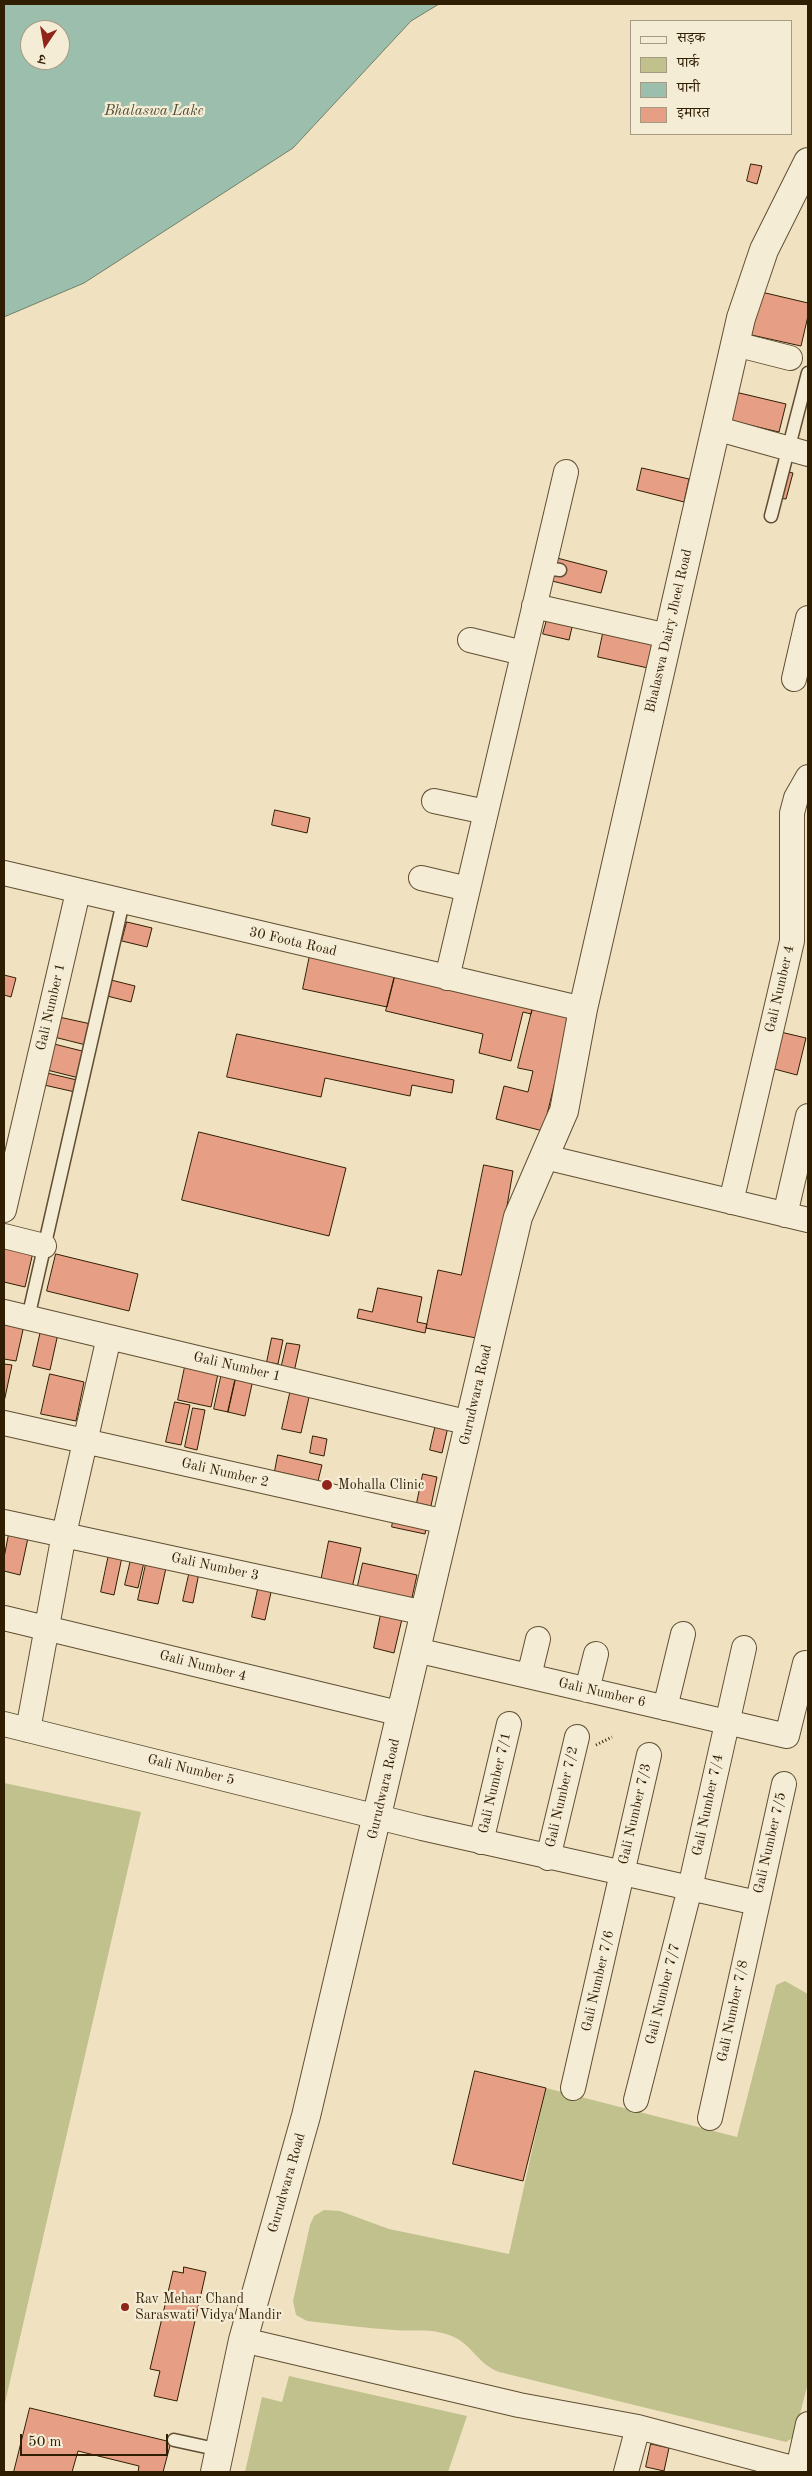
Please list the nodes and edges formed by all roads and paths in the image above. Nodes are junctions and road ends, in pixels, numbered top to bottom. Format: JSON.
{"nodes":[{"id":1,"x":808,"y":162,"type":"edge"},
{"id":2,"x":735,"y":344,"type":"junction"},
{"id":3,"x":790,"y":358,"type":"dead end"},
{"id":4,"x":808,"y":373,"type":"edge"},
{"id":5,"x":715,"y":428,"type":"junction"},
{"id":6,"x":798,"y":451,"type":"edge"},
{"id":7,"x":566,"y":472,"type":"dead end"},
{"id":8,"x":770,"y":516,"type":"dead end"},
{"id":9,"x":534,"y":606,"type":"junction"},
{"id":10,"x":808,"y":618,"type":"edge"},
{"id":11,"x":668,"y":636,"type":"junction"},
{"id":12,"x":470,"y":640,"type":"dead end"},
{"id":13,"x":523,"y":652,"type":"junction"},
{"id":14,"x":794,"y":679,"type":"dead end"},
{"id":15,"x":808,"y":777,"type":"edge"},
{"id":16,"x":434,"y":800,"type":"dead end"},
{"id":17,"x":486,"y":812,"type":"junction"},
{"id":18,"x":421,"y":878,"type":"dead end"},
{"id":19,"x":5,"y":880,"type":"edge"},
{"id":20,"x":468,"y":889,"type":"junction"},
{"id":21,"x":78,"y":892,"type":"junction"},
{"id":22,"x":122,"y":902,"type":"junction"},
{"id":23,"x":447,"y":978,"type":"junction"},
{"id":24,"x":583,"y":1009,"type":"junction"},
{"id":25,"x":564,"y":1110,"type":"joint"},
{"id":26,"x":808,"y":1116,"type":"edge"},
{"id":27,"x":545,"y":1156,"type":"junction"},
{"id":28,"x":731,"y":1202,"type":"junction"},
{"id":29,"x":4,"y":1210,"type":"edge"},
{"id":30,"x":785,"y":1215,"type":"junction"},
{"id":31,"x":808,"y":1220,"type":"edge"},
{"id":32,"x":4,"y":1236,"type":"edge"},
{"id":33,"x":44,"y":1246,"type":"junction"},
{"id":34,"x":4,"y":1312,"type":"edge"},
{"id":35,"x":28,"y":1318,"type":"junction"},
{"id":36,"x":109,"y":1337,"type":"junction"},
{"id":37,"x":4,"y":1423,"type":"edge"},
{"id":38,"x":470,"y":1423,"type":"junction"},
{"id":39,"x":85,"y":1441,"type":"junction"},
{"id":40,"x":4,"y":1522,"type":"edge"},
{"id":41,"x":446,"y":1522,"type":"junction"},
{"id":42,"x":64,"y":1534,"type":"junction"},
{"id":43,"x":425,"y":1613,"type":"junction"},
{"id":44,"x":4,"y":1618,"type":"edge"},
{"id":45,"x":47,"y":1628,"type":"junction"},
{"id":46,"x":683,"y":1634,"type":"dead end"},
{"id":47,"x":538,"y":1639,"type":"dead end"},
{"id":48,"x":744,"y":1648,"type":"dead end"},
{"id":49,"x":416,"y":1650,"type":"junction"},
{"id":50,"x":596,"y":1654,"type":"dead end"},
{"id":51,"x":805,"y":1663,"type":"dead end"},
{"id":52,"x":529,"y":1676,"type":"junction"},
{"id":53,"x":588,"y":1690,"type":"junction"},
{"id":54,"x":665,"y":1708,"type":"junction"},
{"id":55,"x":402,"y":1714,"type":"junction"},
{"id":56,"x":727,"y":1722,"type":"junction"},
{"id":57,"x":4,"y":1724,"type":"edge"},
{"id":58,"x":509,"y":1724,"type":"dead end"},
{"id":59,"x":28,"y":1730,"type":"junction"},
{"id":60,"x":577,"y":1737,"type":"dead end"},
{"id":61,"x":649,"y":1754,"type":"dead end"},
{"id":62,"x":784,"y":1784,"type":"dead end"},
{"id":63,"x":377,"y":1817,"type":"junction"},
{"id":64,"x":481,"y":1842,"type":"junction"},
{"id":65,"x":548,"y":1858,"type":"junction"},
{"id":66,"x":622,"y":1874,"type":"junction"},
{"id":67,"x":690,"y":1888,"type":"junction"},
{"id":68,"x":756,"y":1903,"type":"junction"},
{"id":69,"x":574,"y":2088,"type":"dead end"},
{"id":70,"x":636,"y":2100,"type":"dead end"},
{"id":71,"x":710,"y":2118,"type":"dead end"},
{"id":72,"x":243,"y":2340,"type":"junction"},
{"id":73,"x":808,"y":2424,"type":"edge"},
{"id":74,"x":638,"y":2427,"type":"junction"},
{"id":75,"x":174,"y":2440,"type":"dead end"},
{"id":76,"x":218,"y":2461,"type":"edge"},
{"id":77,"x":803,"y":2470,"type":"edge"},
{"id":78,"x":626,"y":2472,"type":"edge"}],
"edges":[{"from":1,"to":2,"type":"street","name":"Bhalaswa Dairy Jheel Road"},
{"from":2,"to":3,"type":"street"},
{"from":2,"to":5,"type":"street","name":"Bhalaswa Dairy Jheel Road"},
{"from":4,"to":6,"type":"lane"},
{"from":5,"to":6,"type":"street"},
{"from":5,"to":11,"type":"street","name":"Bhalaswa Dairy Jheel Road"},
{"from":6,"to":8,"type":"lane"},
{"from":7,"to":9,"type":"street"},
{"from":9,"to":11,"type":"street"},
{"from":9,"to":13,"type":"street"},
{"from":10,"to":14,"type":"street"},
{"from":11,"to":24,"type":"street","name":"Bhalaswa Dairy Jheel Road"},
{"from":12,"to":13,"type":"street"},
{"from":13,"to":17,"type":"street"},
{"from":15,"to":28,"type":"street","name":"Gali Number 4"},
{"from":16,"to":17,"type":"street"},
{"from":17,"to":20,"type":"street"},
{"from":18,"to":20,"type":"street"},
{"from":19,"to":21,"type":"street","name":"30 Foota Road"},
{"from":20,"to":23,"type":"street"},
{"from":21,"to":22,"type":"street","name":"30 Foota Road"},
{"from":21,"to":29,"type":"street","name":"Gali Number 1"},
{"from":22,"to":23,"type":"street","name":"30 Foota Road"},
{"from":22,"to":33,"type":"lane"},
{"from":23,"to":24,"type":"street","name":"30 Foota Road"},
{"from":24,"to":25,"type":"street","name":"Bhalaswa Dairy Jheel Road"},
{"from":25,"to":27,"type":"street","name":"Gurudwara Road"},
{"from":26,"to":30,"type":"street"},
{"from":27,"to":28,"type":"street"},
{"from":27,"to":38,"type":"street","name":"Gurudwara Road"},
{"from":28,"to":30,"type":"street"},
{"from":30,"to":31,"type":"street"},
{"from":32,"to":33,"type":"street"},
{"from":33,"to":35,"type":"lane"},
{"from":34,"to":35,"type":"street","name":"Gali Number 1"},
{"from":35,"to":36,"type":"street","name":"Gali Number 1"},
{"from":36,"to":38,"type":"street","name":"Gali Number 1"},
{"from":36,"to":39,"type":"street"},
{"from":37,"to":39,"type":"street","name":"Gali Number 2"},
{"from":38,"to":41,"type":"street","name":"Gurudwara Road"},
{"from":39,"to":41,"type":"street","name":"Gali Number 2"},
{"from":39,"to":42,"type":"street"},
{"from":40,"to":42,"type":"street","name":"Gali Number 3"},
{"from":41,"to":43,"type":"street","name":"Gurudwara Road"},
{"from":42,"to":43,"type":"street","name":"Gali Number 3"},
{"from":42,"to":45,"type":"street"},
{"from":43,"to":49,"type":"street","name":"Gurudwara Road"},
{"from":44,"to":45,"type":"street","name":"Gali Number 4"},
{"from":45,"to":55,"type":"street","name":"Gali Number 4"},
{"from":45,"to":59,"type":"street"},
{"from":46,"to":54,"type":"street"},
{"from":47,"to":52,"type":"street"},
{"from":48,"to":56,"type":"street","name":"Gali Number 7/4"},
{"from":49,"to":52,"type":"street","name":"Gali Number 6"},
{"from":49,"to":55,"type":"street","name":"Gurudwara Road"},
{"from":50,"to":53,"type":"street"},
{"from":51,"to":56,"type":"street","name":"Gali Number 6"},
{"from":52,"to":53,"type":"street","name":"Gali Number 6"},
{"from":53,"to":54,"type":"street","name":"Gali Number 6"},
{"from":54,"to":56,"type":"street","name":"Gali Number 6"},
{"from":55,"to":63,"type":"street","name":"Gurudwara Road"},
{"from":56,"to":67,"type":"street","name":"Gali Number 7/4"},
{"from":57,"to":59,"type":"street","name":"Gali Number 5"},
{"from":58,"to":64,"type":"street","name":"Gali Number 7/1"},
{"from":59,"to":63,"type":"street","name":"Gali Number 5"},
{"from":60,"to":65,"type":"street","name":"Gali Number 7/2"},
{"from":61,"to":66,"type":"street","name":"Gali Number 7/3"},
{"from":62,"to":68,"type":"street","name":"Gali Number 7/5"},
{"from":63,"to":64,"type":"street","name":"Gali Number 5"},
{"from":63,"to":72,"type":"street","name":"Gurudwara Road"},
{"from":64,"to":65,"type":"street","name":"Gali Number 5"},
{"from":65,"to":66,"type":"street","name":"Gali Number 5"},
{"from":66,"to":67,"type":"street","name":"Gali Number 5"},
{"from":66,"to":69,"type":"street","name":"Gali Number 7/6"},
{"from":67,"to":68,"type":"street","name":"Gali Number 5"},
{"from":67,"to":70,"type":"street","name":"Gali Number 7/7"},
{"from":68,"to":71,"type":"street","name":"Gali Number 7/8"},
{"from":72,"to":74,"type":"street"},
{"from":72,"to":76,"type":"street","name":"Gurudwara Road"},
{"from":73,"to":77,"type":"street"},
{"from":74,"to":77,"type":"street"},
{"from":74,"to":78,"type":"street"},
{"from":75,"to":76,"type":"lane"}]}
